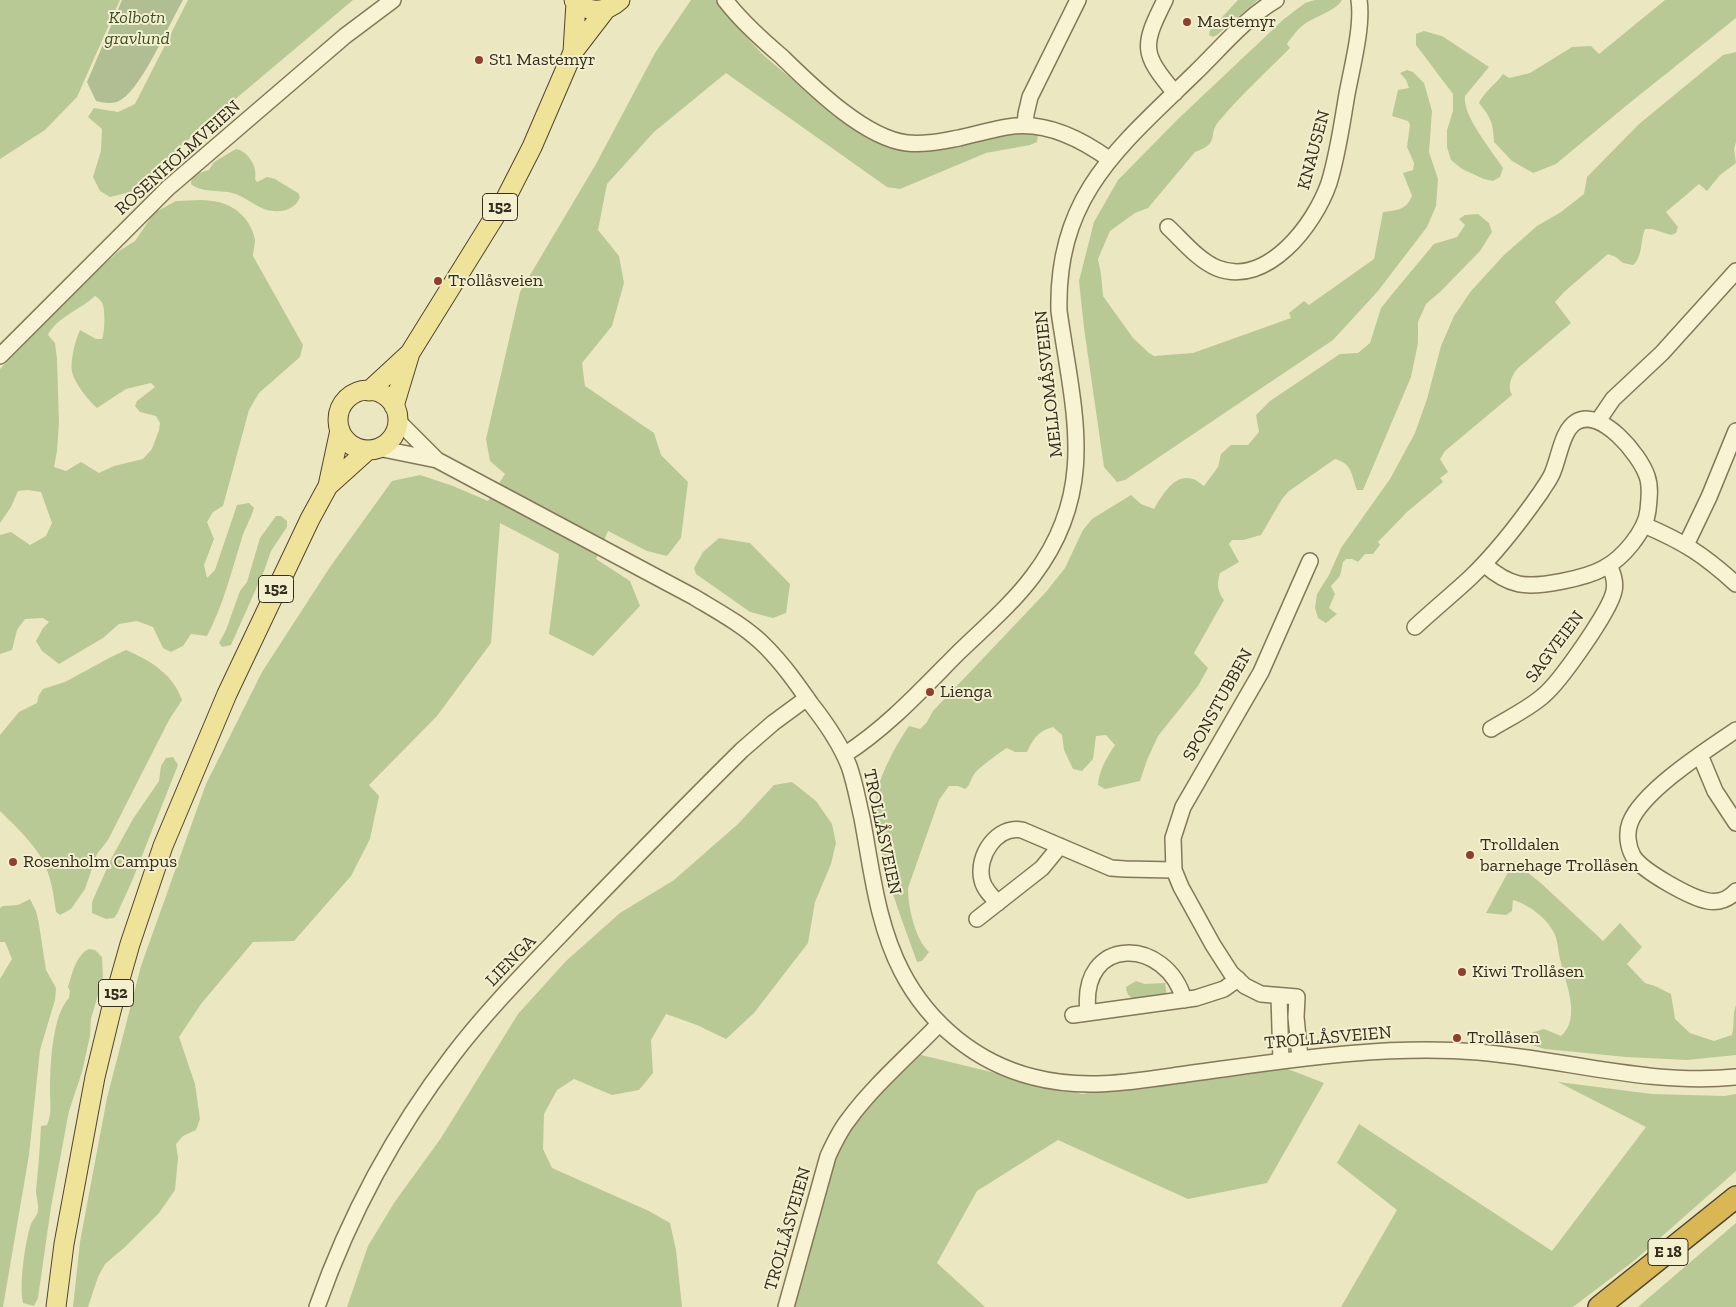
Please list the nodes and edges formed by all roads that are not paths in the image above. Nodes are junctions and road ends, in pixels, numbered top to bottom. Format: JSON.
{"nodes":[{"id":1,"x":393,"y":0,"type":"edge"},
{"id":2,"x":725,"y":0,"type":"edge"},
{"id":3,"x":1078,"y":0,"type":"edge"},
{"id":4,"x":1165,"y":0,"type":"edge"},
{"id":5,"x":1276,"y":0,"type":"edge"},
{"id":6,"x":1359,"y":0,"type":"edge"},
{"id":7,"x":575,"y":1,"type":"edge"},
{"id":8,"x":613,"y":5,"type":"edge"},
{"id":9,"x":573,"y":52,"type":"junction"},
{"id":10,"x":1174,"y":93,"type":"junction"},
{"id":11,"x":1025,"y":125,"type":"junction"},
{"id":12,"x":1109,"y":159,"type":"junction"},
{"id":13,"x":1168,"y":227,"type":"dead end"},
{"id":14,"x":1736,"y":271,"type":"edge"},
{"id":15,"x":410,"y":353,"type":"junction"},
{"id":16,"x":0,"y":356,"type":"edge"},
{"id":17,"x":369,"y":391,"type":"junction"},
{"id":18,"x":396,"y":413,"type":"junction"},
{"id":19,"x":1598,"y":420,"type":"junction"},
{"id":20,"x":340,"y":430,"type":"junction"},
{"id":21,"x":1735,"y":435,"type":"edge"},
{"id":22,"x":373,"y":449,"type":"junction"},
{"id":23,"x":437,"y":460,"type":"junction"},
{"id":24,"x":328,"y":486,"type":"junction"},
{"id":25,"x":1644,"y":526,"type":"junction"},
{"id":26,"x":1686,"y":545,"type":"junction"},
{"id":27,"x":1310,"y":561,"type":"dead end"},
{"id":28,"x":1484,"y":564,"type":"junction"},
{"id":29,"x":1609,"y":565,"type":"junction"},
{"id":30,"x":1736,"y":584,"type":"edge"},
{"id":31,"x":1415,"y":627,"type":"dead end"},
{"id":32,"x":807,"y":698,"type":"junction"},
{"id":33,"x":1491,"y":729,"type":"dead end"},
{"id":34,"x":1736,"y":730,"type":"edge"},
{"id":35,"x":844,"y":755,"type":"junction"},
{"id":36,"x":1700,"y":755,"type":"junction"},
{"id":37,"x":1736,"y":823,"type":"edge"},
{"id":38,"x":1060,"y":846,"type":"junction"},
{"id":39,"x":1174,"y":870,"type":"junction"},
{"id":40,"x":1736,"y":891,"type":"edge"},
{"id":41,"x":998,"y":903,"type":"junction"},
{"id":42,"x":977,"y":920,"type":"dead end"},
{"id":43,"x":1238,"y":979,"type":"junction"},
{"id":44,"x":1279,"y":996,"type":"junction"},
{"id":45,"x":1184,"y":1000,"type":"junction"},
{"id":46,"x":1088,"y":1012,"type":"junction"},
{"id":47,"x":1073,"y":1015,"type":"dead end"},
{"id":48,"x":939,"y":1024,"type":"junction"},
{"id":49,"x":1300,"y":1058,"type":"junction"},
{"id":50,"x":1281,"y":1060,"type":"junction"},
{"id":51,"x":1736,"y":1077,"type":"edge"},
{"id":52,"x":1736,"y":1197,"type":"edge"},
{"id":53,"x":1736,"y":1211,"type":"edge"},
{"id":54,"x":56,"y":1307,"type":"edge"},
{"id":55,"x":317,"y":1307,"type":"edge"},
{"id":56,"x":786,"y":1307,"type":"edge"},
{"id":57,"x":1599,"y":1307,"type":"edge"},
{"id":58,"x":1619,"y":1307,"type":"edge"}],
"edges":[{"from":1,"to":16,"type":"street","name":"ROSENHOLMVEIEN"},
{"from":2,"to":11,"type":"street"},
{"from":3,"to":11,"type":"street"},
{"from":4,"to":10,"type":"street"},
{"from":5,"to":10,"type":"street","name":"MELLOMÅSVEIEN"},
{"from":6,"to":13,"type":"street","name":"KNAUSEN"},
{"from":7,"to":8,"type":"main road","number":"152"},
{"from":7,"to":9,"type":"main road","number":"152"},
{"from":8,"to":9,"type":"main road","number":"152"},
{"from":9,"to":15,"type":"main road","number":"152"},
{"from":10,"to":12,"type":"street","name":"MELLOMÅSVEIEN"},
{"from":11,"to":12,"type":"street"},
{"from":12,"to":35,"type":"street","name":"MELLOMÅSVEIEN"},
{"from":14,"to":19,"type":"street"},
{"from":15,"to":17,"type":"main road","number":"152"},
{"from":15,"to":18,"type":"main road","number":"152"},
{"from":17,"to":18,"type":"main road"},
{"from":17,"to":20,"type":"main road","number":"152"},
{"from":18,"to":22,"type":"main road","number":"152"},
{"from":18,"to":23,"type":"street","name":"TROLLÅSVEIEN"},
{"from":19,"to":25,"type":"street"},
{"from":19,"to":28,"type":"street"},
{"from":20,"to":22,"type":"main road"},
{"from":20,"to":24,"type":"main road","number":"152"},
{"from":21,"to":26,"type":"street"},
{"from":22,"to":23,"type":"street","name":"TROLLÅSVEIEN"},
{"from":22,"to":24,"type":"main road","number":"152"},
{"from":23,"to":32,"type":"street","name":"TROLLÅSVEIEN"},
{"from":24,"to":54,"type":"main road","number":"152"},
{"from":25,"to":26,"type":"street"},
{"from":25,"to":29,"type":"street"},
{"from":26,"to":30,"type":"street"},
{"from":27,"to":39,"type":"street","name":"SPONSTUBBEN"},
{"from":28,"to":29,"type":"street"},
{"from":28,"to":31,"type":"street"},
{"from":29,"to":33,"type":"street","name":"SAGVEIEN"},
{"from":32,"to":35,"type":"street","name":"TROLLÅSVEIEN"},
{"from":32,"to":55,"type":"street","name":"LIENGA"},
{"from":34,"to":36,"type":"street"},
{"from":35,"to":48,"type":"street","name":"TROLLÅSVEIEN"},
{"from":36,"to":37,"type":"street"},
{"from":36,"to":40,"type":"street"},
{"from":38,"to":39,"type":"street"},
{"from":38,"to":41,"type":"street"},
{"from":38,"to":41,"type":"street"},
{"from":39,"to":43,"type":"street","name":"SPONSTUBBEN"},
{"from":41,"to":42,"type":"street"},
{"from":43,"to":44,"type":"street","name":"SPONSTUBBEN"},
{"from":43,"to":45,"type":"street"},
{"from":44,"to":49,"type":"street","name":"SPONSTUBBEN"},
{"from":44,"to":50,"type":"street"},
{"from":45,"to":46,"type":"street"},
{"from":45,"to":46,"type":"street"},
{"from":46,"to":47,"type":"street"},
{"from":48,"to":50,"type":"street","name":"TROLLÅSVEIEN"},
{"from":48,"to":56,"type":"street","name":"TROLLÅSVEIEN"},
{"from":49,"to":50,"type":"street","name":"TROLLÅSVEIEN"},
{"from":49,"to":51,"type":"street","name":"TROLLÅSVEIEN"},
{"from":52,"to":57,"type":"highway","number":"E 18"},
{"from":53,"to":58,"type":"highway","number":"E 18"}]}
